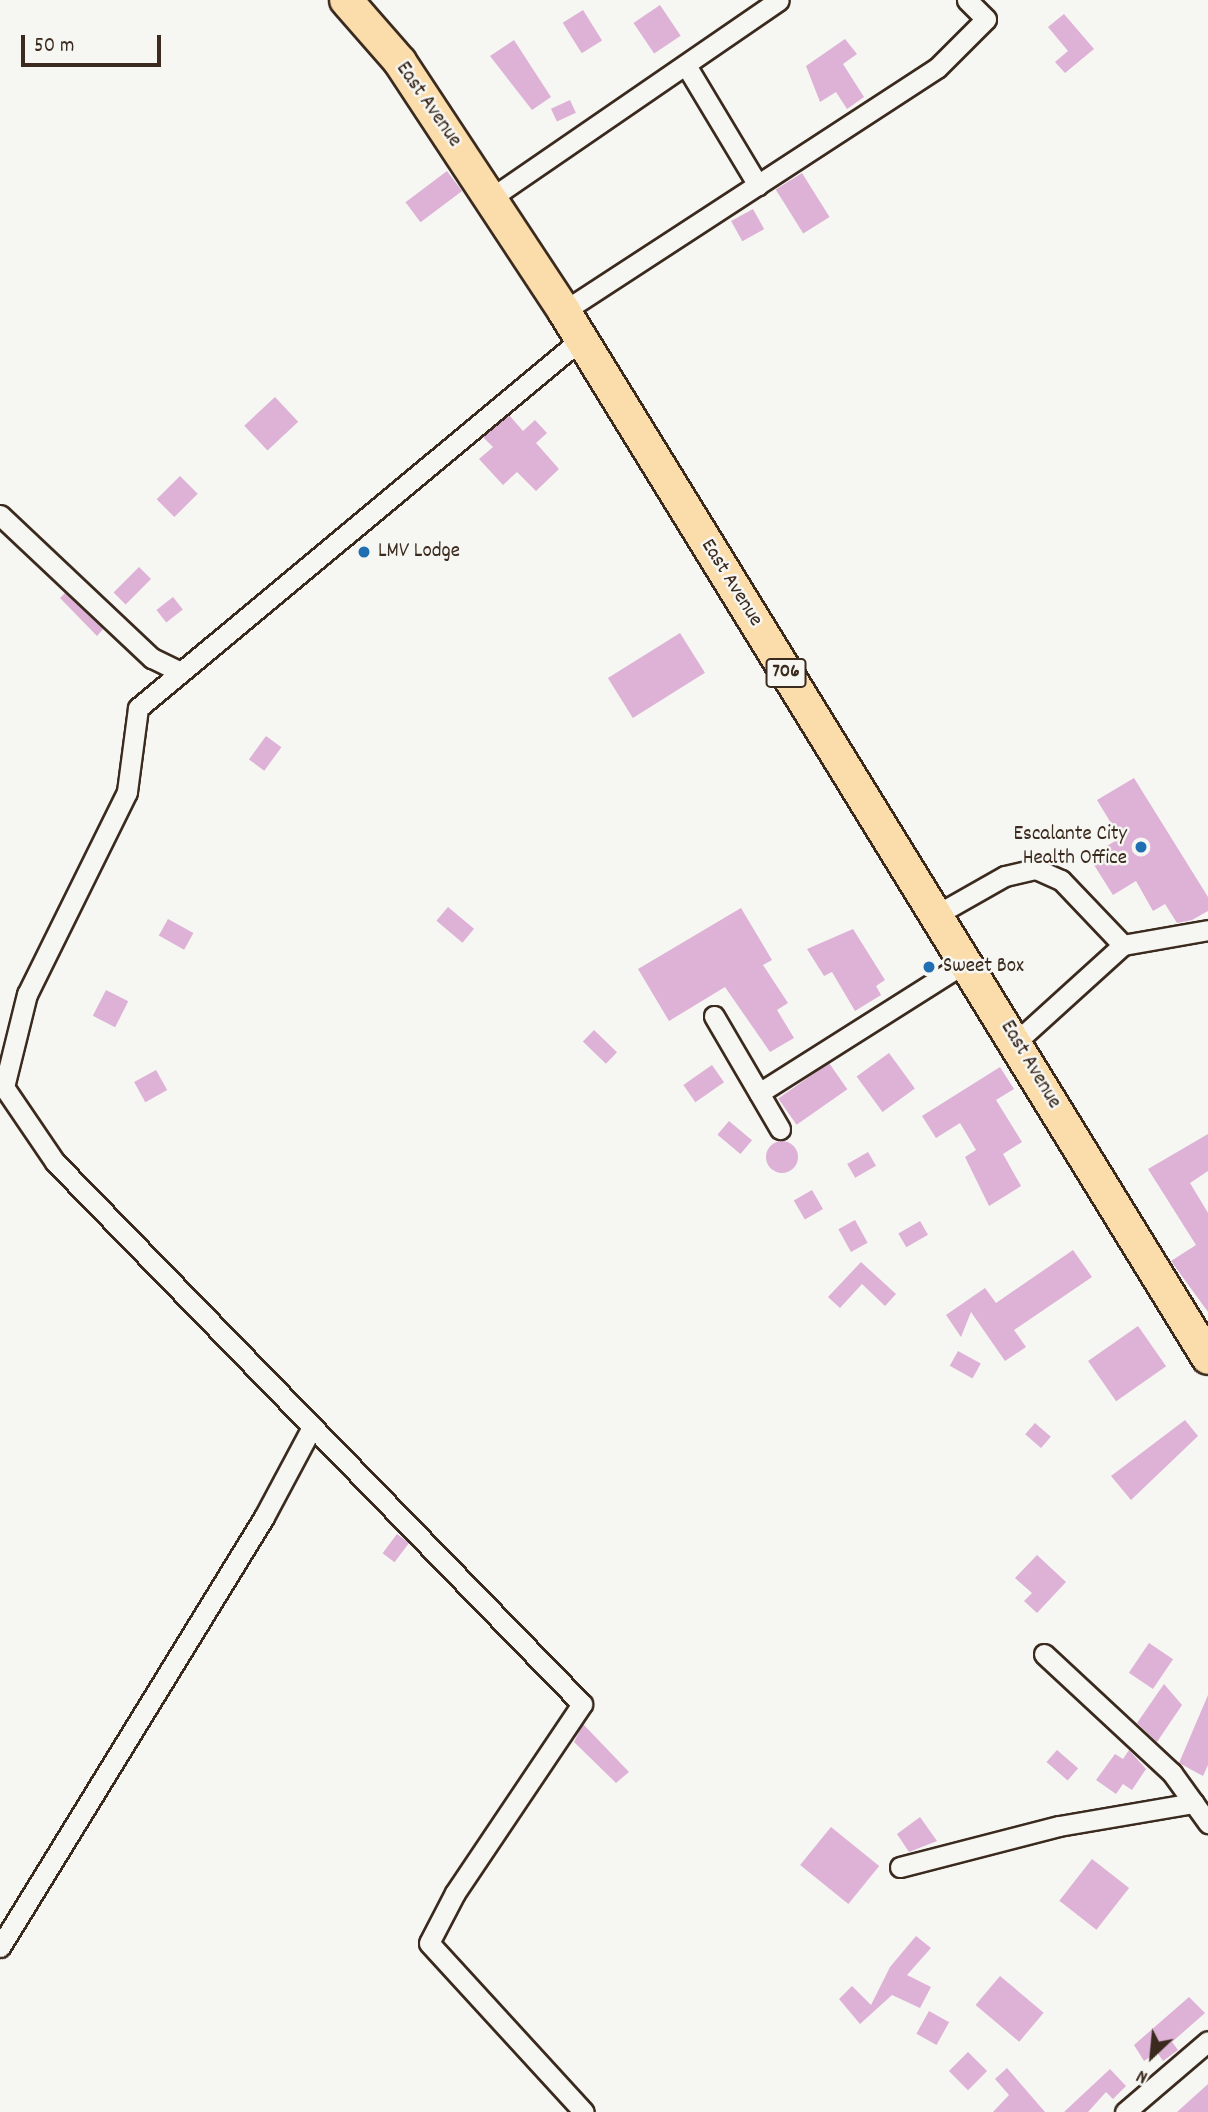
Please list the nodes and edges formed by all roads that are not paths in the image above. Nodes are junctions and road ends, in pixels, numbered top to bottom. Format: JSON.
{"nodes":[{"id":1,"x":346,"y":0,"type":"edge"},
{"id":2,"x":779,"y":0,"type":"edge"},
{"id":3,"x":967,"y":0,"type":"edge"},
{"id":4,"x":687,"y":67,"type":"junction"},
{"id":5,"x":758,"y":185,"type":"junction"},
{"id":6,"x":491,"y":198,"type":"junction"},
{"id":7,"x":564,"y":311,"type":"junction"},
{"id":8,"x":580,"y":340,"type":"junction"},
{"id":9,"x":0,"y":515,"type":"edge"},
{"id":10,"x":181,"y":672,"type":"junction"},
{"id":11,"x":936,"y":915,"type":"junction"},
{"id":12,"x":1208,"y":930,"type":"edge"},
{"id":13,"x":1123,"y":945,"type":"junction"},
{"id":14,"x":966,"y":962,"type":"junction"},
{"id":15,"x":714,"y":1016,"type":"dead end"},
{"id":16,"x":1016,"y":1042,"type":"junction"},
{"id":17,"x":759,"y":1093,"type":"junction"},
{"id":18,"x":780,"y":1129,"type":"dead end"},
{"id":19,"x":1208,"y":1358,"type":"edge"},
{"id":20,"x":312,"y":1427,"type":"junction"},
{"id":21,"x":1044,"y":1654,"type":"dead end"},
{"id":22,"x":1194,"y":1803,"type":"junction"},
{"id":23,"x":1208,"y":1823,"type":"edge"},
{"id":24,"x":900,"y":1867,"type":"dead end"},
{"id":25,"x":0,"y":1947,"type":"edge"},
{"id":26,"x":1208,"y":2041,"type":"edge"},
{"id":27,"x":584,"y":2112,"type":"edge"},
{"id":28,"x":1125,"y":2112,"type":"edge"}],
"edges":[{"from":1,"to":6,"type":"main road","name":"East Avenue","number":"706"},
{"from":2,"to":4,"type":"street"},
{"from":3,"to":5,"type":"street"},
{"from":4,"to":5,"type":"street"},
{"from":4,"to":6,"type":"street"},
{"from":5,"to":7,"type":"street"},
{"from":6,"to":7,"type":"main road","name":"East Avenue","number":"706"},
{"from":7,"to":8,"type":"main road","name":"East Avenue","number":"706"},
{"from":8,"to":10,"type":"street"},
{"from":8,"to":11,"type":"main road","name":"East Avenue","number":"706"},
{"from":9,"to":10,"type":"street"},
{"from":10,"to":20,"type":"street"},
{"from":11,"to":13,"type":"street"},
{"from":11,"to":14,"type":"main road","name":"East Avenue","number":"706"},
{"from":12,"to":13,"type":"street"},
{"from":13,"to":16,"type":"street"},
{"from":14,"to":16,"type":"main road","name":"East Avenue","number":"706"},
{"from":14,"to":17,"type":"street"},
{"from":15,"to":17,"type":"street"},
{"from":16,"to":19,"type":"main road","name":"East Avenue","number":"706"},
{"from":17,"to":18,"type":"street"},
{"from":20,"to":25,"type":"street"},
{"from":20,"to":27,"type":"street"},
{"from":21,"to":22,"type":"street"},
{"from":22,"to":23,"type":"street"},
{"from":22,"to":24,"type":"street"},
{"from":26,"to":28,"type":"street"}]}
